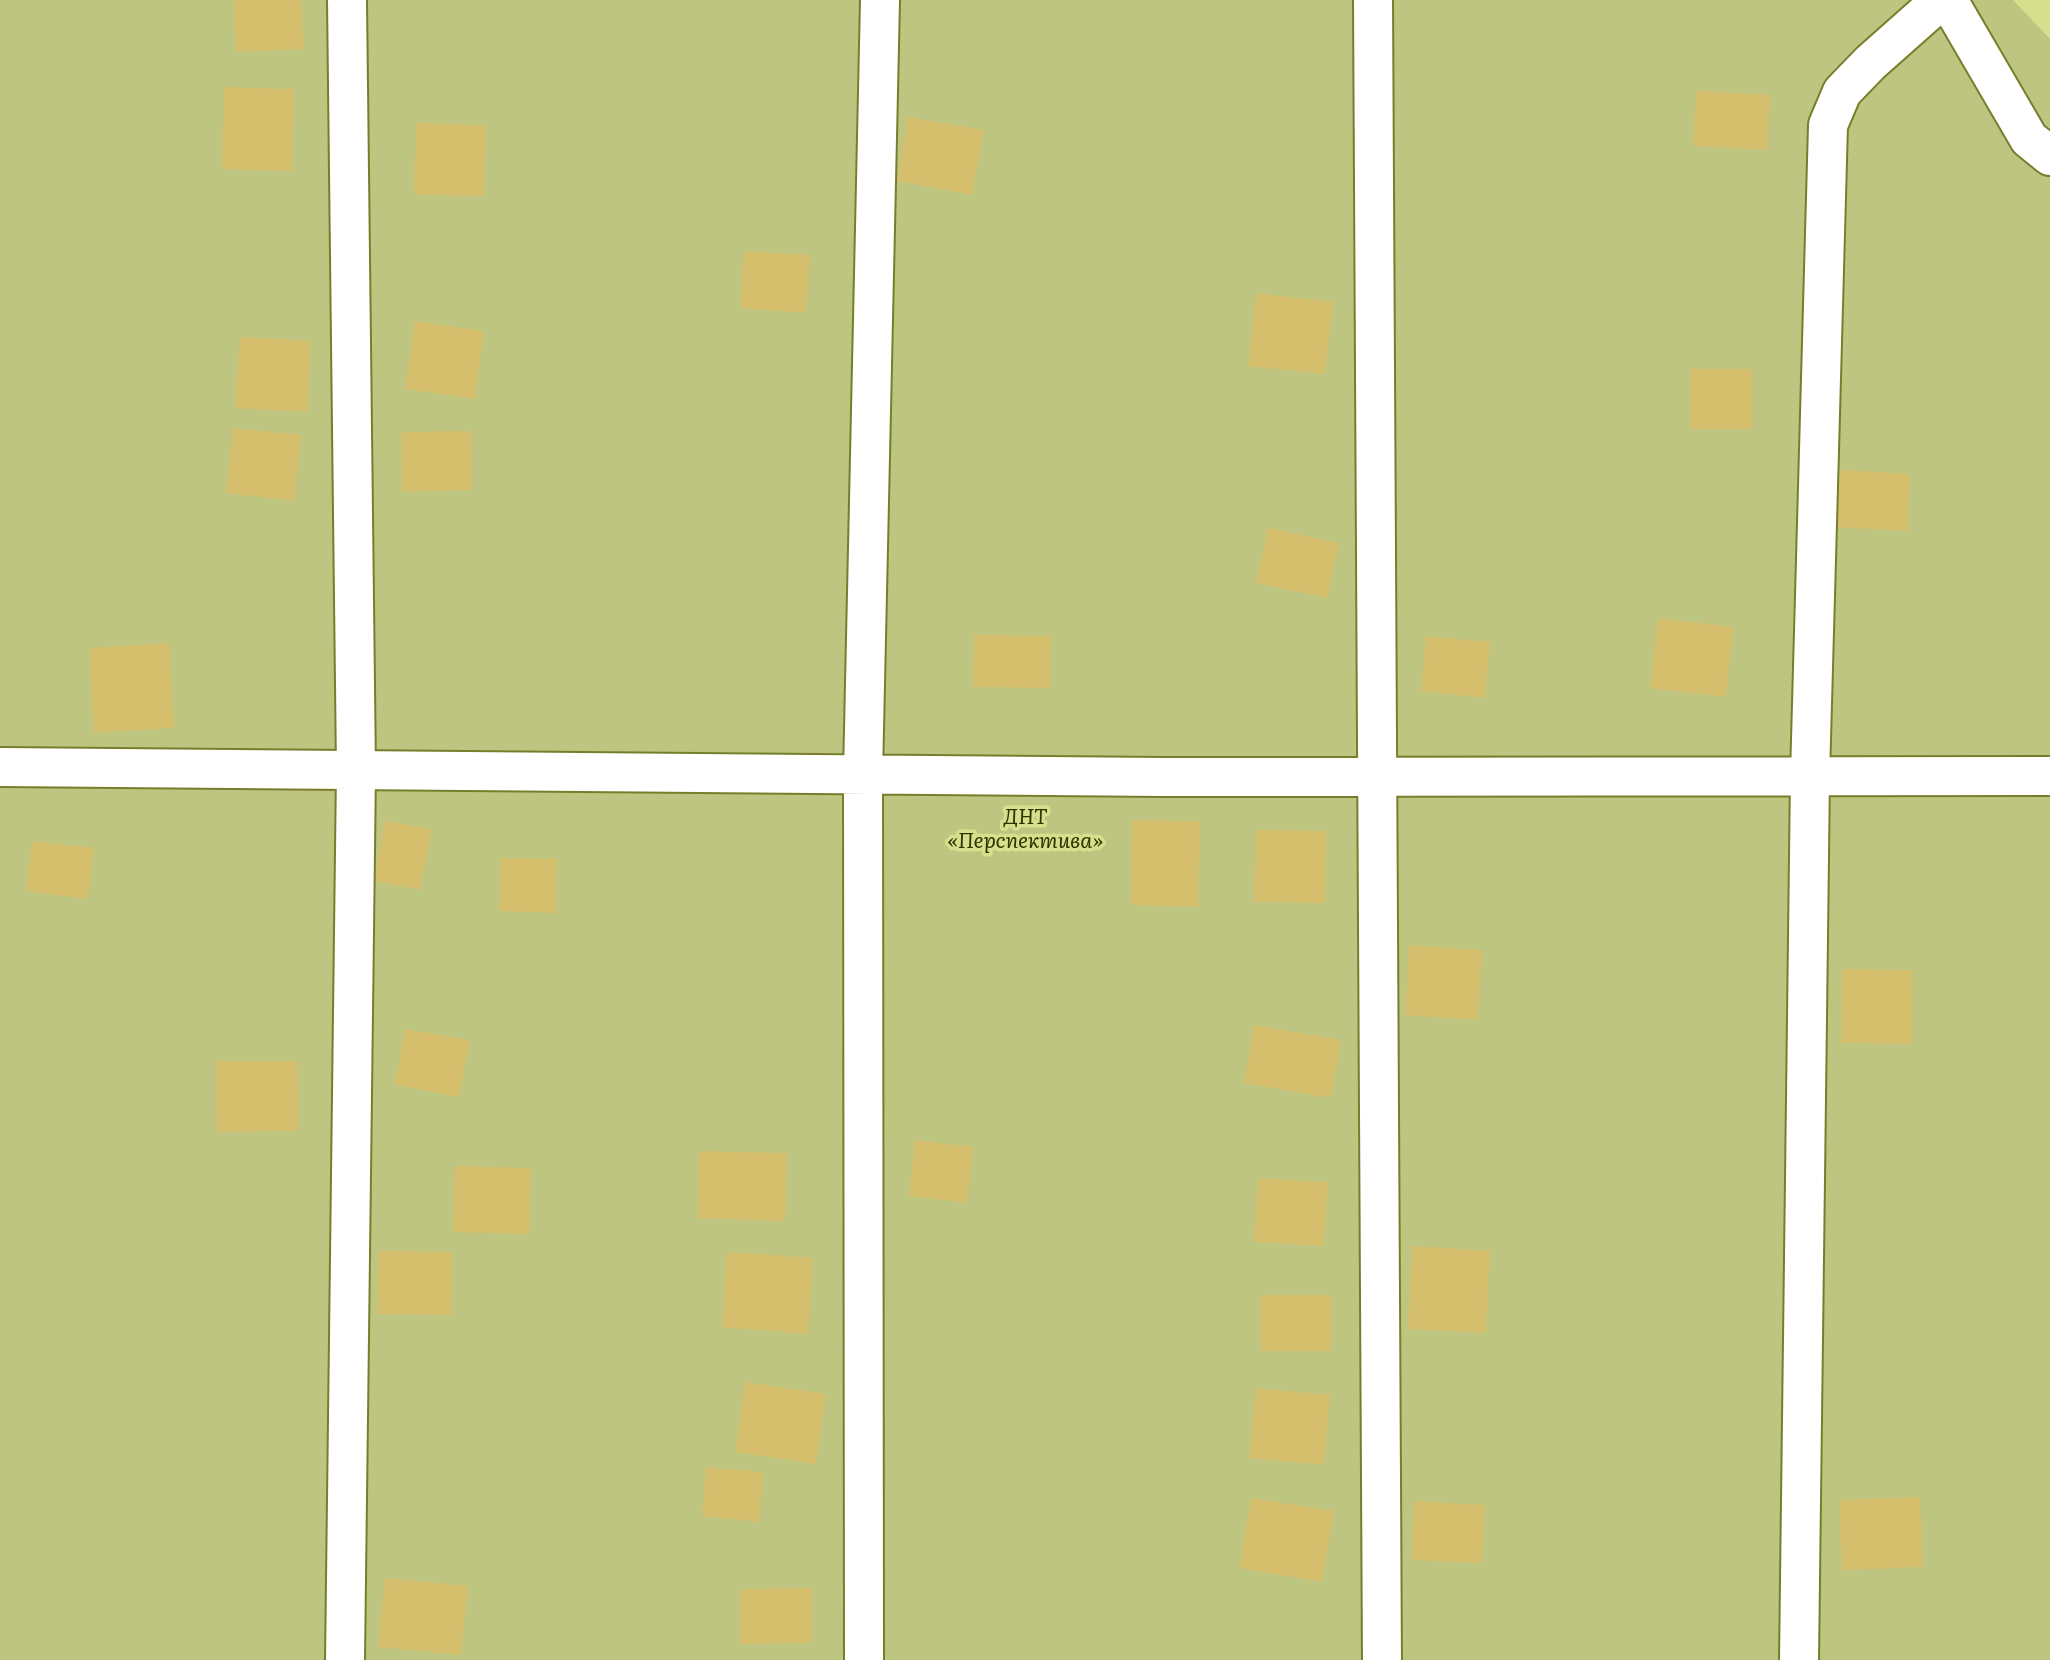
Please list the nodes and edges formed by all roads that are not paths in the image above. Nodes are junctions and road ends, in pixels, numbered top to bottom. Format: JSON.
{"nodes":[{"id":1,"x":346,"y":0,"type":"edge"},
{"id":2,"x":880,"y":0,"type":"edge"},
{"id":3,"x":1373,"y":0,"type":"edge"},
{"id":4,"x":1941,"y":0,"type":"edge"},
{"id":5,"x":1948,"y":0,"type":"edge"},
{"id":6,"x":2050,"y":156,"type":"edge"},
{"id":7,"x":0,"y":767,"type":"edge"},
{"id":8,"x":356,"y":770,"type":"junction"},
{"id":9,"x":863,"y":775,"type":"junction"},
{"id":10,"x":1810,"y":776,"type":"junction"},
{"id":11,"x":2050,"y":776,"type":"edge"},
{"id":12,"x":1377,"y":777,"type":"junction"},
{"id":13,"x":345,"y":1660,"type":"edge"},
{"id":14,"x":864,"y":1660,"type":"edge"},
{"id":15,"x":1382,"y":1660,"type":"edge"},
{"id":16,"x":1799,"y":1660,"type":"edge"}],
"edges":[{"from":1,"to":8,"type":"street"},
{"from":2,"to":9,"type":"street"},
{"from":3,"to":12,"type":"street"},
{"from":4,"to":10,"type":"street"},
{"from":5,"to":6,"type":"street"},
{"from":7,"to":8,"type":"street"},
{"from":8,"to":9,"type":"street"},
{"from":8,"to":13,"type":"street"},
{"from":9,"to":12,"type":"street"},
{"from":9,"to":14,"type":"street"},
{"from":10,"to":11,"type":"street"},
{"from":10,"to":12,"type":"street"},
{"from":10,"to":16,"type":"street"},
{"from":12,"to":15,"type":"street"}]}
